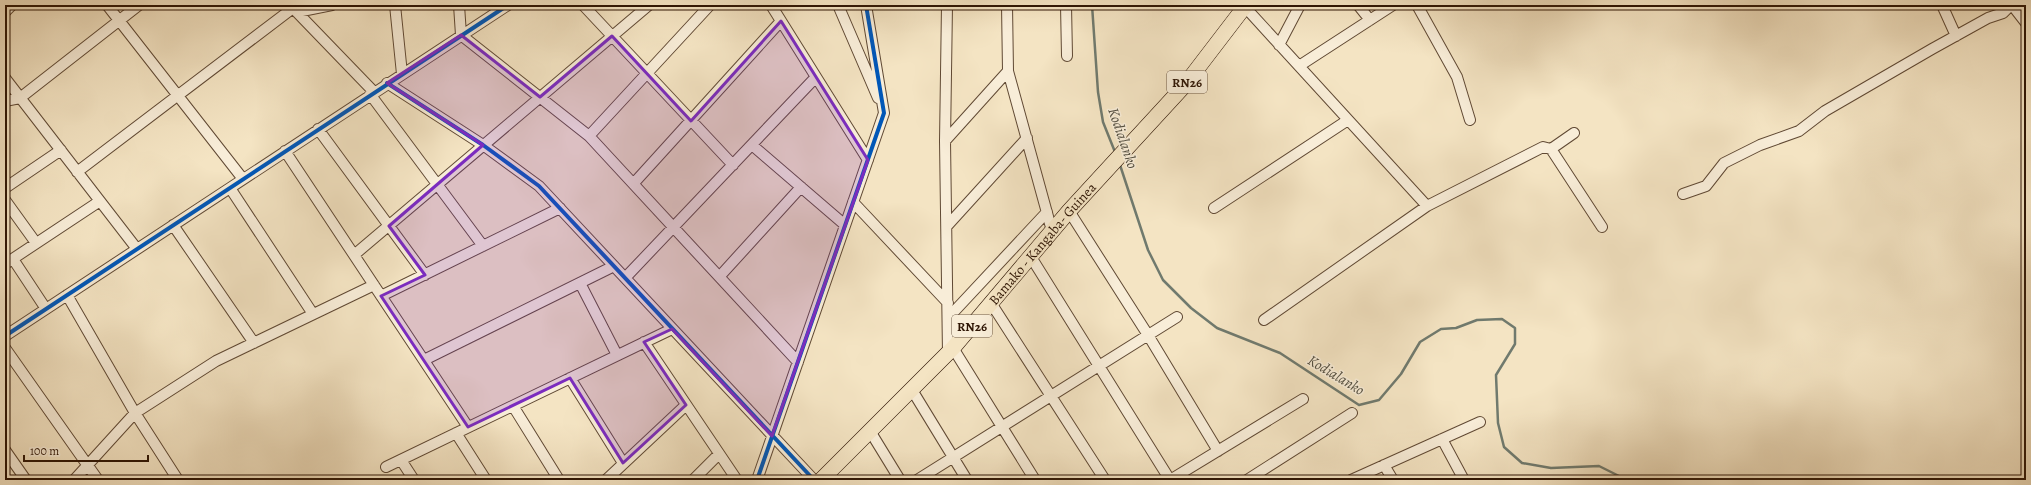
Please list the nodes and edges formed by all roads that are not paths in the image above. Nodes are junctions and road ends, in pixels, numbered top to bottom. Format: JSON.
{"nodes":[{"id":1,"x":12,"y":5,"type":"edge"},
{"id":2,"x":107,"y":5,"type":"edge"},
{"id":3,"x":139,"y":5,"type":"edge"},
{"id":4,"x":332,"y":5,"type":"edge"},
{"id":5,"x":395,"y":5,"type":"edge"},
{"id":6,"x":459,"y":5,"type":"edge"},
{"id":7,"x":508,"y":5,"type":"edge"},
{"id":8,"x":583,"y":5,"type":"edge"},
{"id":9,"x":649,"y":5,"type":"edge"},
{"id":10,"x":710,"y":5,"type":"edge"},
{"id":11,"x":771,"y":5,"type":"edge"},
{"id":12,"x":838,"y":5,"type":"edge"},
{"id":13,"x":866,"y":5,"type":"edge"},
{"id":14,"x":948,"y":5,"type":"edge"},
{"id":15,"x":1007,"y":5,"type":"edge"},
{"id":16,"x":1066,"y":5,"type":"edge"},
{"id":17,"x":1300,"y":5,"type":"edge"},
{"id":18,"x":1358,"y":5,"type":"edge"},
{"id":19,"x":1393,"y":5,"type":"edge"},
{"id":20,"x":1417,"y":5,"type":"edge"},
{"id":21,"x":1942,"y":5,"type":"edge"},
{"id":22,"x":2011,"y":5,"type":"edge"},
{"id":23,"x":1245,"y":6,"type":"edge"},
{"id":24,"x":293,"y":8,"type":"edge"},
{"id":25,"x":5,"y":12,"type":"edge"},
{"id":26,"x":119,"y":20,"type":"junction"},
{"id":27,"x":1370,"y":20,"type":"junction"},
{"id":28,"x":781,"y":21,"type":"junction"},
{"id":29,"x":2026,"y":23,"type":"edge"},
{"id":30,"x":461,"y":35,"type":"junction"},
{"id":31,"x":612,"y":36,"type":"junction"},
{"id":32,"x":1956,"y":36,"type":"junction"},
{"id":33,"x":1279,"y":45,"type":"junction"},
{"id":34,"x":1067,"y":56,"type":"dead end"},
{"id":35,"x":1299,"y":66,"type":"junction"},
{"id":36,"x":1008,"y":71,"type":"junction"},
{"id":37,"x":402,"y":74,"type":"junction"},
{"id":38,"x":646,"y":74,"type":"junction"},
{"id":39,"x":816,"y":77,"type":"junction"},
{"id":40,"x":5,"y":78,"type":"edge"},
{"id":41,"x":387,"y":83,"type":"junction"},
{"id":42,"x":372,"y":93,"type":"junction"},
{"id":43,"x":178,"y":96,"type":"junction"},
{"id":44,"x":540,"y":97,"type":"junction"},
{"id":45,"x":20,"y":98,"type":"junction"},
{"id":46,"x":5,"y":101,"type":"edge"},
{"id":47,"x":884,"y":113,"type":"junction"},
{"id":48,"x":1348,"y":120,"type":"junction"},
{"id":49,"x":1470,"y":120,"type":"dead end"},
{"id":50,"x":691,"y":121,"type":"junction"},
{"id":51,"x":318,"y":129,"type":"junction"},
{"id":52,"x":1574,"y":133,"type":"dead end"},
{"id":53,"x":589,"y":136,"type":"junction"},
{"id":54,"x":1027,"y":138,"type":"junction"},
{"id":55,"x":945,"y":141,"type":"junction"},
{"id":56,"x":483,"y":145,"type":"junction"},
{"id":57,"x":752,"y":145,"type":"junction"},
{"id":58,"x":1551,"y":149,"type":"junction"},
{"id":59,"x":61,"y":150,"type":"junction"},
{"id":60,"x":285,"y":151,"type":"junction"},
{"id":61,"x":868,"y":160,"type":"junction"},
{"id":62,"x":733,"y":165,"type":"junction"},
{"id":63,"x":77,"y":172,"type":"junction"},
{"id":64,"x":243,"y":179,"type":"junction"},
{"id":65,"x":634,"y":183,"type":"junction"},
{"id":66,"x":437,"y":184,"type":"junction"},
{"id":67,"x":801,"y":187,"type":"junction"},
{"id":68,"x":5,"y":188,"type":"edge"},
{"id":69,"x":230,"y":188,"type":"junction"},
{"id":70,"x":1683,"y":194,"type":"dead end"},
{"id":71,"x":5,"y":200,"type":"edge"},
{"id":72,"x":100,"y":201,"type":"junction"},
{"id":73,"x":853,"y":202,"type":"junction"},
{"id":74,"x":1426,"y":206,"type":"junction"},
{"id":75,"x":560,"y":208,"type":"junction"},
{"id":76,"x":1214,"y":208,"type":"dead end"},
{"id":77,"x":1069,"y":211,"type":"junction"},
{"id":78,"x":1047,"y":212,"type":"junction"},
{"id":79,"x":173,"y":225,"type":"junction"},
{"id":80,"x":845,"y":225,"type":"junction"},
{"id":81,"x":389,"y":226,"type":"junction"},
{"id":82,"x":675,"y":226,"type":"junction"},
{"id":83,"x":947,"y":226,"type":"junction"},
{"id":84,"x":1602,"y":227,"type":"dead end"},
{"id":85,"x":1052,"y":231,"type":"junction"},
{"id":86,"x":36,"y":243,"type":"junction"},
{"id":87,"x":483,"y":246,"type":"junction"},
{"id":88,"x":137,"y":249,"type":"junction"},
{"id":89,"x":354,"y":255,"type":"junction"},
{"id":90,"x":1031,"y":257,"type":"junction"},
{"id":91,"x":9,"y":262,"type":"edge"},
{"id":92,"x":614,"y":266,"type":"junction"},
{"id":93,"x":425,"y":274,"type":"junction"},
{"id":94,"x":720,"y":276,"type":"junction"},
{"id":95,"x":625,"y":278,"type":"junction"},
{"id":96,"x":580,"y":283,"type":"junction"},
{"id":97,"x":374,"y":285,"type":"junction"},
{"id":98,"x":67,"y":295,"type":"junction"},
{"id":99,"x":381,"y":296,"type":"junction"},
{"id":100,"x":991,"y":303,"type":"junction"},
{"id":101,"x":948,"y":304,"type":"junction"},
{"id":102,"x":46,"y":309,"type":"junction"},
{"id":103,"x":313,"y":314,"type":"junction"},
{"id":104,"x":1177,"y":317,"type":"dead end"},
{"id":105,"x":948,"y":318,"type":"junction"},
{"id":106,"x":1264,"y":320,"type":"dead end"},
{"id":107,"x":672,"y":329,"type":"junction"},
{"id":108,"x":1148,"y":335,"type":"junction"},
{"id":109,"x":5,"y":336,"type":"edge"},
{"id":110,"x":644,"y":342,"type":"junction"},
{"id":111,"x":254,"y":343,"type":"junction"},
{"id":112,"x":5,"y":348,"type":"edge"},
{"id":113,"x":950,"y":351,"type":"junction"},
{"id":114,"x":617,"y":355,"type":"junction"},
{"id":115,"x":424,"y":360,"type":"junction"},
{"id":116,"x":798,"y":362,"type":"junction"},
{"id":117,"x":1099,"y":366,"type":"junction"},
{"id":118,"x":570,"y":378,"type":"junction"},
{"id":119,"x":912,"y":390,"type":"junction"},
{"id":120,"x":1051,"y":396,"type":"junction"},
{"id":121,"x":1303,"y":399,"type":"dead end"},
{"id":122,"x":686,"y":404,"type":"junction"},
{"id":123,"x":513,"y":406,"type":"junction"},
{"id":124,"x":1352,"y":413,"type":"dead end"},
{"id":125,"x":135,"y":414,"type":"junction"},
{"id":126,"x":1480,"y":422,"type":"dead end"},
{"id":127,"x":468,"y":427,"type":"junction"},
{"id":128,"x":1002,"y":427,"type":"junction"},
{"id":129,"x":870,"y":432,"type":"junction"},
{"id":130,"x":456,"y":433,"type":"junction"},
{"id":131,"x":772,"y":436,"type":"junction"},
{"id":132,"x":1442,"y":439,"type":"junction"},
{"id":133,"x":5,"y":450,"type":"edge"},
{"id":134,"x":1218,"y":451,"type":"junction"},
{"id":135,"x":719,"y":454,"type":"junction"},
{"id":136,"x":953,"y":457,"type":"junction"},
{"id":137,"x":401,"y":460,"type":"junction"},
{"id":138,"x":623,"y":463,"type":"junction"},
{"id":139,"x":88,"y":465,"type":"junction"},
{"id":140,"x":1384,"y":465,"type":"junction"},
{"id":141,"x":386,"y":467,"type":"dead end"},
{"id":142,"x":1175,"y":479,"type":"edge"},
{"id":143,"x":26,"y":480,"type":"edge"},
{"id":144,"x":74,"y":480,"type":"edge"},
{"id":145,"x":98,"y":480,"type":"edge"},
{"id":146,"x":178,"y":480,"type":"edge"},
{"id":147,"x":414,"y":480,"type":"edge"},
{"id":148,"x":486,"y":480,"type":"edge"},
{"id":149,"x":559,"y":480,"type":"edge"},
{"id":150,"x":606,"y":480,"type":"edge"},
{"id":151,"x":693,"y":480,"type":"edge"},
{"id":152,"x":737,"y":480,"type":"edge"},
{"id":153,"x":757,"y":480,"type":"edge"},
{"id":154,"x":820,"y":480,"type":"edge"},
{"id":155,"x":900,"y":480,"type":"edge"},
{"id":156,"x":917,"y":480,"type":"edge"},
{"id":157,"x":967,"y":480,"type":"edge"},
{"id":158,"x":1035,"y":480,"type":"edge"},
{"id":159,"x":1105,"y":480,"type":"edge"},
{"id":160,"x":1247,"y":480,"type":"edge"},
{"id":161,"x":1351,"y":480,"type":"edge"},
{"id":162,"x":1393,"y":480,"type":"edge"},
{"id":163,"x":1464,"y":480,"type":"edge"}],
"edges":[{"from":1,"to":25,"type":"street"},
{"from":2,"to":26,"type":"street"},
{"from":3,"to":26,"type":"street"},
{"from":4,"to":24,"type":"street"},
{"from":5,"to":37,"type":"street"},
{"from":6,"to":30,"type":"street"},
{"from":7,"to":30,"type":"street"},
{"from":8,"to":31,"type":"street"},
{"from":9,"to":31,"type":"street"},
{"from":10,"to":38,"type":"street"},
{"from":11,"to":28,"type":"street"},
{"from":12,"to":47,"type":"street"},
{"from":13,"to":47,"type":"street"},
{"from":14,"to":55,"type":"street"},
{"from":15,"to":36,"type":"street"},
{"from":16,"to":34,"type":"street"},
{"from":17,"to":33,"type":"street"},
{"from":18,"to":27,"type":"street"},
{"from":19,"to":27,"type":"street"},
{"from":20,"to":49,"type":"street"},
{"from":21,"to":32,"type":"street"},
{"from":22,"to":29,"type":"street"},
{"from":22,"to":32,"type":"street"},
{"from":23,"to":33,"type":"street"},
{"from":23,"to":77,"type":"main road","name":"Bamako - Kangaba- Guinea","number":"RN26"},
{"from":24,"to":42,"type":"street"},
{"from":24,"to":43,"type":"street"},
{"from":26,"to":43,"type":"street"},
{"from":26,"to":45,"type":"street"},
{"from":27,"to":35,"type":"street"},
{"from":28,"to":39,"type":"street"},
{"from":28,"to":50,"type":"street"},
{"from":30,"to":37,"type":"street"},
{"from":30,"to":44,"type":"street"},
{"from":31,"to":38,"type":"street"},
{"from":31,"to":44,"type":"street"},
{"from":32,"to":70,"type":"street"},
{"from":33,"to":35,"type":"street"},
{"from":35,"to":48,"type":"street"},
{"from":36,"to":54,"type":"street"},
{"from":36,"to":55,"type":"street"},
{"from":37,"to":41,"type":"street"},
{"from":38,"to":50,"type":"street"},
{"from":38,"to":53,"type":"street"},
{"from":39,"to":57,"type":"street"},
{"from":39,"to":61,"type":"street"},
{"from":40,"to":45,"type":"street"},
{"from":41,"to":42,"type":"street"},
{"from":41,"to":56,"type":"street"},
{"from":42,"to":51,"type":"street"},
{"from":42,"to":66,"type":"street"},
{"from":43,"to":63,"type":"street"},
{"from":43,"to":64,"type":"street"},
{"from":44,"to":53,"type":"street"},
{"from":44,"to":56,"type":"street"},
{"from":45,"to":46,"type":"street"},
{"from":45,"to":59,"type":"street"},
{"from":47,"to":61,"type":"street"},
{"from":48,"to":74,"type":"street"},
{"from":48,"to":76,"type":"street"},
{"from":50,"to":62,"type":"street"},
{"from":50,"to":65,"type":"street"},
{"from":51,"to":60,"type":"street"},
{"from":51,"to":81,"type":"street"},
{"from":52,"to":58,"type":"street"},
{"from":53,"to":65,"type":"street"},
{"from":54,"to":78,"type":"street"},
{"from":54,"to":83,"type":"street"},
{"from":55,"to":83,"type":"street"},
{"from":56,"to":66,"type":"street"},
{"from":56,"to":75,"type":"street"},
{"from":57,"to":62,"type":"street"},
{"from":57,"to":67,"type":"street"},
{"from":58,"to":74,"type":"street"},
{"from":58,"to":84,"type":"street"},
{"from":59,"to":63,"type":"street"},
{"from":59,"to":68,"type":"street"},
{"from":60,"to":64,"type":"street"},
{"from":60,"to":89,"type":"street"},
{"from":61,"to":73,"type":"street"},
{"from":62,"to":82,"type":"street"},
{"from":63,"to":72,"type":"street"},
{"from":64,"to":69,"type":"street"},
{"from":65,"to":82,"type":"street"},
{"from":66,"to":81,"type":"street"},
{"from":66,"to":87,"type":"street"},
{"from":67,"to":80,"type":"street"},
{"from":67,"to":94,"type":"street"},
{"from":69,"to":79,"type":"street"},
{"from":69,"to":103,"type":"street"},
{"from":71,"to":86,"type":"street"},
{"from":72,"to":86,"type":"street"},
{"from":72,"to":88,"type":"street"},
{"from":73,"to":80,"type":"street"},
{"from":73,"to":101,"type":"street"},
{"from":74,"to":106,"type":"street"},
{"from":75,"to":87,"type":"street"},
{"from":75,"to":92,"type":"street"},
{"from":77,"to":85,"type":"main road","name":"Bamako - Kangaba- Guinea","number":"RN26"},
{"from":77,"to":108,"type":"street"},
{"from":78,"to":85,"type":"street"},
{"from":78,"to":105,"type":"street"},
{"from":79,"to":88,"type":"street"},
{"from":79,"to":111,"type":"street"},
{"from":80,"to":116,"type":"street"},
{"from":81,"to":89,"type":"street"},
{"from":81,"to":93,"type":"street"},
{"from":82,"to":94,"type":"street"},
{"from":82,"to":95,"type":"street"},
{"from":83,"to":101,"type":"street"},
{"from":85,"to":90,"type":"main road","name":"Bamako - Kangaba- Guinea","number":"RN26"},
{"from":86,"to":91,"type":"street"},
{"from":87,"to":93,"type":"street"},
{"from":88,"to":98,"type":"street"},
{"from":89,"to":97,"type":"street"},
{"from":90,"to":100,"type":"main road","name":"Bamako - Kangaba- Guinea","number":"RN26"},
{"from":90,"to":117,"type":"street"},
{"from":91,"to":102,"type":"street"},
{"from":92,"to":95,"type":"street"},
{"from":92,"to":96,"type":"street"},
{"from":93,"to":99,"type":"street"},
{"from":94,"to":116,"type":"street"},
{"from":95,"to":107,"type":"street"},
{"from":96,"to":114,"type":"street"},
{"from":96,"to":115,"type":"street"},
{"from":97,"to":99,"type":"street"},
{"from":97,"to":103,"type":"street"},
{"from":98,"to":102,"type":"street"},
{"from":98,"to":125,"type":"street"},
{"from":99,"to":115,"type":"street"},
{"from":100,"to":113,"type":"main road","name":"Bamako - Kangaba- Guinea","number":"RN26"},
{"from":100,"to":120,"type":"street"},
{"from":101,"to":105,"type":"street"},
{"from":102,"to":109,"type":"street"},
{"from":103,"to":111,"type":"street"},
{"from":104,"to":108,"type":"street"},
{"from":105,"to":113,"type":"street"},
{"from":107,"to":110,"type":"street"},
{"from":107,"to":131,"type":"street"},
{"from":108,"to":117,"type":"street"},
{"from":108,"to":134,"type":"street"},
{"from":110,"to":114,"type":"street"},
{"from":110,"to":122,"type":"street"},
{"from":111,"to":125,"type":"street"},
{"from":112,"to":139,"type":"street"},
{"from":113,"to":119,"type":"main road","name":"Bamako - Kangaba- Guinea","number":"RN26"},
{"from":113,"to":128,"type":"street"},
{"from":114,"to":118,"type":"street"},
{"from":115,"to":127,"type":"street"},
{"from":116,"to":131,"type":"street"},
{"from":117,"to":120,"type":"street"},
{"from":117,"to":142,"type":"street"},
{"from":118,"to":123,"type":"street"},
{"from":118,"to":138,"type":"street"},
{"from":119,"to":129,"type":"main road","name":"Bamako - Kangaba- Guinea","number":"RN26"},
{"from":119,"to":136,"type":"street"},
{"from":120,"to":128,"type":"street"},
{"from":120,"to":159,"type":"street"},
{"from":121,"to":134,"type":"street"},
{"from":122,"to":135,"type":"street"},
{"from":122,"to":138,"type":"street"},
{"from":123,"to":127,"type":"street"},
{"from":123,"to":149,"type":"street"},
{"from":124,"to":160,"type":"street"},
{"from":125,"to":139,"type":"street"},
{"from":125,"to":146,"type":"street"},
{"from":126,"to":132,"type":"street"},
{"from":127,"to":130,"type":"street"},
{"from":128,"to":136,"type":"street"},
{"from":128,"to":158,"type":"street"},
{"from":129,"to":154,"type":"main road","name":"Bamako - Kangaba- Guinea","number":"RN26"},
{"from":129,"to":155,"type":"street"},
{"from":130,"to":137,"type":"street"},
{"from":130,"to":148,"type":"street"},
{"from":131,"to":153,"type":"street"},
{"from":131,"to":154,"type":"street"},
{"from":132,"to":140,"type":"street"},
{"from":132,"to":163,"type":"street"},
{"from":133,"to":143,"type":"street"},
{"from":134,"to":142,"type":"street"},
{"from":135,"to":151,"type":"street"},
{"from":135,"to":152,"type":"street"},
{"from":136,"to":156,"type":"street"},
{"from":136,"to":157,"type":"street"},
{"from":137,"to":141,"type":"street"},
{"from":137,"to":147,"type":"street"},
{"from":138,"to":150,"type":"street"},
{"from":139,"to":144,"type":"street"},
{"from":139,"to":145,"type":"street"},
{"from":140,"to":161,"type":"street"},
{"from":140,"to":162,"type":"street"}]}
